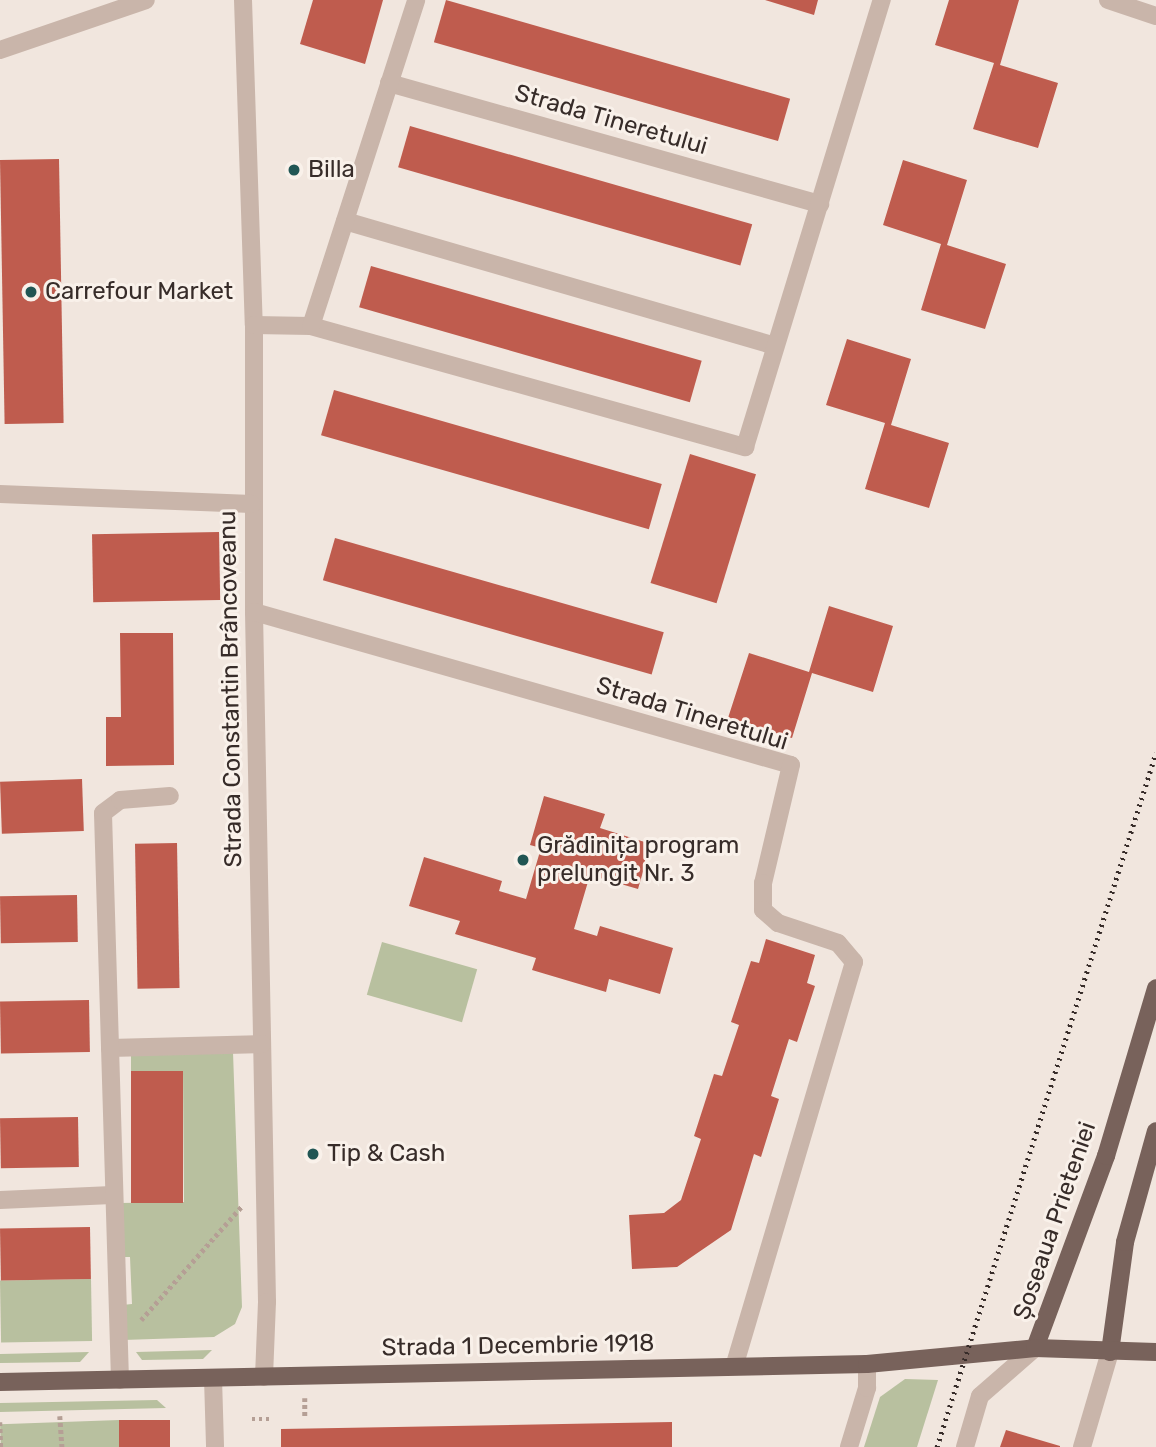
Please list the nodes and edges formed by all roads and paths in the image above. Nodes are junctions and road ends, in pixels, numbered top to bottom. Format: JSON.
{"nodes":[{"id":1,"x":144,"y":0,"type":"edge"},
{"id":2,"x":243,"y":0,"type":"edge"},
{"id":3,"x":416,"y":0,"type":"edge"},
{"id":4,"x":881,"y":0,"type":"edge"},
{"id":5,"x":1108,"y":0,"type":"edge"},
{"id":6,"x":1156,"y":16,"type":"edge"},
{"id":7,"x":0,"y":50,"type":"edge"},
{"id":8,"x":389,"y":83,"type":"junction"},
{"id":9,"x":820,"y":204,"type":"junction"},
{"id":10,"x":345,"y":221,"type":"junction"},
{"id":11,"x":254,"y":325,"type":"junction"},
{"id":12,"x":311,"y":326,"type":"junction"},
{"id":13,"x":775,"y":346,"type":"junction"},
{"id":14,"x":0,"y":494,"type":"edge"},
{"id":15,"x":253,"y":504,"type":"junction"},
{"id":16,"x":254,"y":612,"type":"junction"},
{"id":17,"x":170,"y":796,"type":"dead end"},
{"id":18,"x":1156,"y":988,"type":"edge"},
{"id":19,"x":262,"y":1044,"type":"junction"},
{"id":20,"x":110,"y":1048,"type":"junction"},
{"id":21,"x":1156,"y":1132,"type":"edge"},
{"id":22,"x":112,"y":1195,"type":"junction"},
{"id":23,"x":0,"y":1200,"type":"edge"},
{"id":24,"x":246,"y":1201,"type":"dead end"},
{"id":25,"x":117,"y":1346,"type":"junction"},
{"id":26,"x":1035,"y":1348,"type":"junction"},
{"id":27,"x":1110,"y":1352,"type":"junction"},
{"id":28,"x":1156,"y":1352,"type":"edge"},
{"id":29,"x":867,"y":1364,"type":"junction"},
{"id":30,"x":734,"y":1366,"type":"junction"},
{"id":31,"x":264,"y":1377,"type":"junction"},
{"id":32,"x":213,"y":1378,"type":"junction"},
{"id":33,"x":120,"y":1380,"type":"junction"},
{"id":34,"x":0,"y":1382,"type":"edge"},
{"id":35,"x":305,"y":1396,"type":"dead end"},
{"id":36,"x":60,"y":1416,"type":"dead end"},
{"id":37,"x":305,"y":1418,"type":"dead end"},
{"id":38,"x":252,"y":1419,"type":"dead end"},
{"id":39,"x":269,"y":1419,"type":"dead end"},
{"id":40,"x":0,"y":1422,"type":"edge"},
{"id":41,"x":1,"y":1447,"type":"edge"},
{"id":42,"x":62,"y":1447,"type":"edge"},
{"id":43,"x":215,"y":1447,"type":"edge"},
{"id":44,"x":849,"y":1447,"type":"edge"},
{"id":45,"x":965,"y":1447,"type":"edge"},
{"id":46,"x":1082,"y":1447,"type":"edge"}],
"edges":[{"from":1,"to":7,"type":"street"},
{"from":2,"to":11,"type":"street","name":"Strada Constantin Brâncoveanu"},
{"from":3,"to":8,"type":"street"},
{"from":4,"to":9,"type":"street"},
{"from":5,"to":6,"type":"street"},
{"from":8,"to":9,"type":"street","name":"Strada Tineretului"},
{"from":8,"to":10,"type":"street"},
{"from":9,"to":13,"type":"street"},
{"from":10,"to":12,"type":"street"},
{"from":10,"to":13,"type":"street"},
{"from":11,"to":12,"type":"street"},
{"from":11,"to":15,"type":"street","name":"Strada Constantin Brâncoveanu"},
{"from":12,"to":13,"type":"street"},
{"from":14,"to":15,"type":"street"},
{"from":15,"to":16,"type":"street","name":"Strada Constantin Brâncoveanu"},
{"from":16,"to":19,"type":"street","name":"Strada Constantin Brâncoveanu"},
{"from":16,"to":30,"type":"street","name":"Strada Tineretului"},
{"from":17,"to":20,"type":"street"},
{"from":18,"to":26,"type":"main road","name":"Șoseaua Prieteniei"},
{"from":19,"to":20,"type":"street"},
{"from":19,"to":31,"type":"street","name":"Strada Constantin Brâncoveanu"},
{"from":20,"to":22,"type":"street"},
{"from":21,"to":27,"type":"main road"},
{"from":22,"to":23,"type":"street"},
{"from":22,"to":25,"type":"street"},
{"from":24,"to":25,"type":"path"},
{"from":25,"to":33,"type":"street"},
{"from":26,"to":27,"type":"main road","name":"Strada 1 Decembrie 1918"},
{"from":26,"to":29,"type":"main road","name":"Strada 1 Decembrie 1918"},
{"from":26,"to":45,"type":"street","name":"Șoseaua Prieteniei"},
{"from":27,"to":28,"type":"main road","name":"Strada 1 Decembrie 1918"},
{"from":27,"to":46,"type":"street"},
{"from":29,"to":30,"type":"main road","name":"Strada 1 Decembrie 1918"},
{"from":29,"to":44,"type":"street"},
{"from":30,"to":31,"type":"main road","name":"Strada 1 Decembrie 1918"},
{"from":31,"to":32,"type":"main road","name":"Strada 1 Decembrie 1918"},
{"from":32,"to":33,"type":"main road","name":"Strada 1 Decembrie 1918"},
{"from":32,"to":43,"type":"street"},
{"from":33,"to":34,"type":"main road","name":"Strada 1 Decembrie 1918"},
{"from":35,"to":37,"type":"path"},
{"from":36,"to":42,"type":"path"},
{"from":38,"to":39,"type":"path"},
{"from":40,"to":41,"type":"path"}]}
